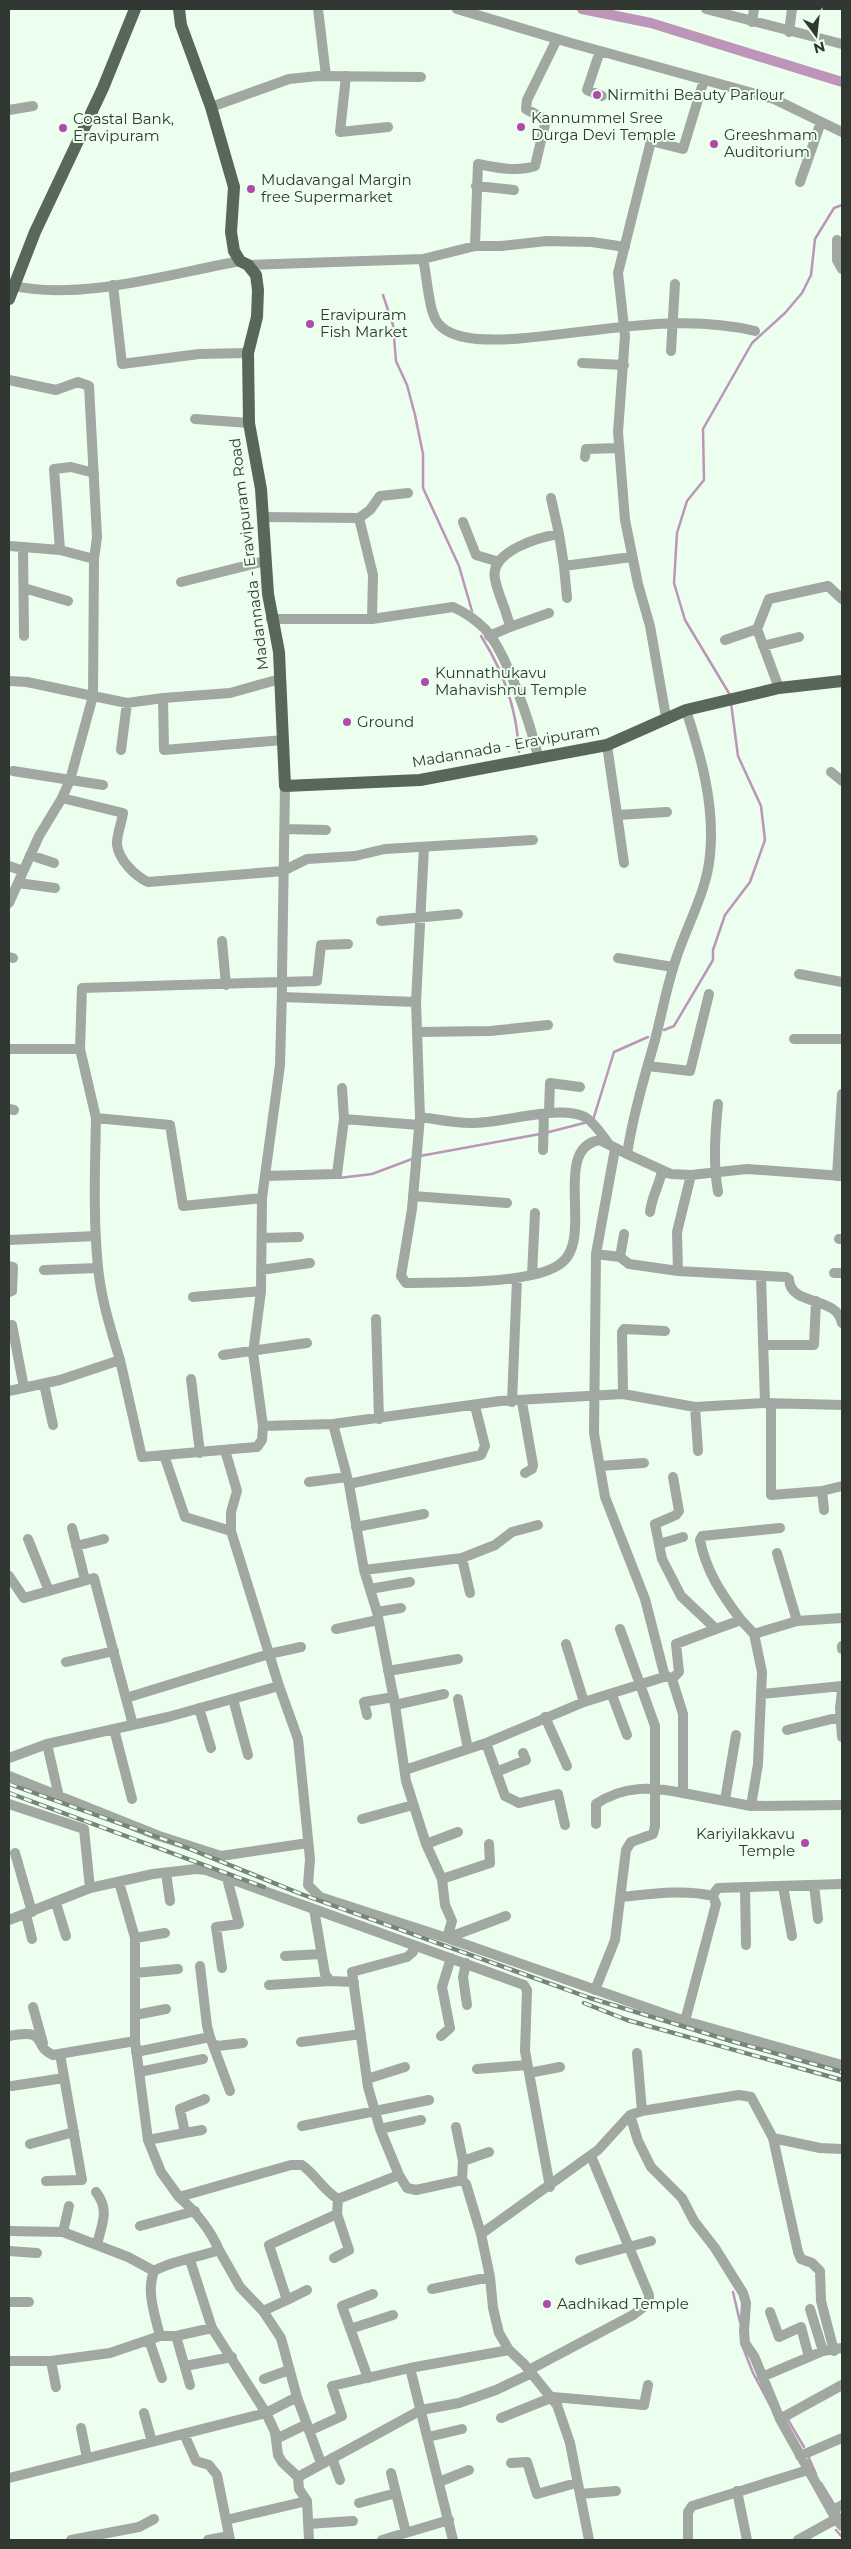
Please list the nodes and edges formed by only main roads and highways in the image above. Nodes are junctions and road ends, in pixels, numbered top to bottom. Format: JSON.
{"nodes":[{"id":1,"x":135,"y":9,"type":"edge"},
{"id":2,"x":179,"y":9,"type":"edge"},
{"id":3,"x":11,"y":286,"type":"edge"},
{"id":4,"x":9,"y":299,"type":"edge"},
{"id":5,"x":842,"y":681,"type":"edge"},
{"id":6,"x":285,"y":786,"type":"joint"}],
"edges":[{"from":1,"to":3,"type":"main road"},
{"from":2,"to":6,"type":"main road","name":"Madannada - Eravipuram Road"},
{"from":3,"to":4,"type":"main road"},
{"from":5,"to":6,"type":"main road","name":"Madannada - Eravipuram"}]}
